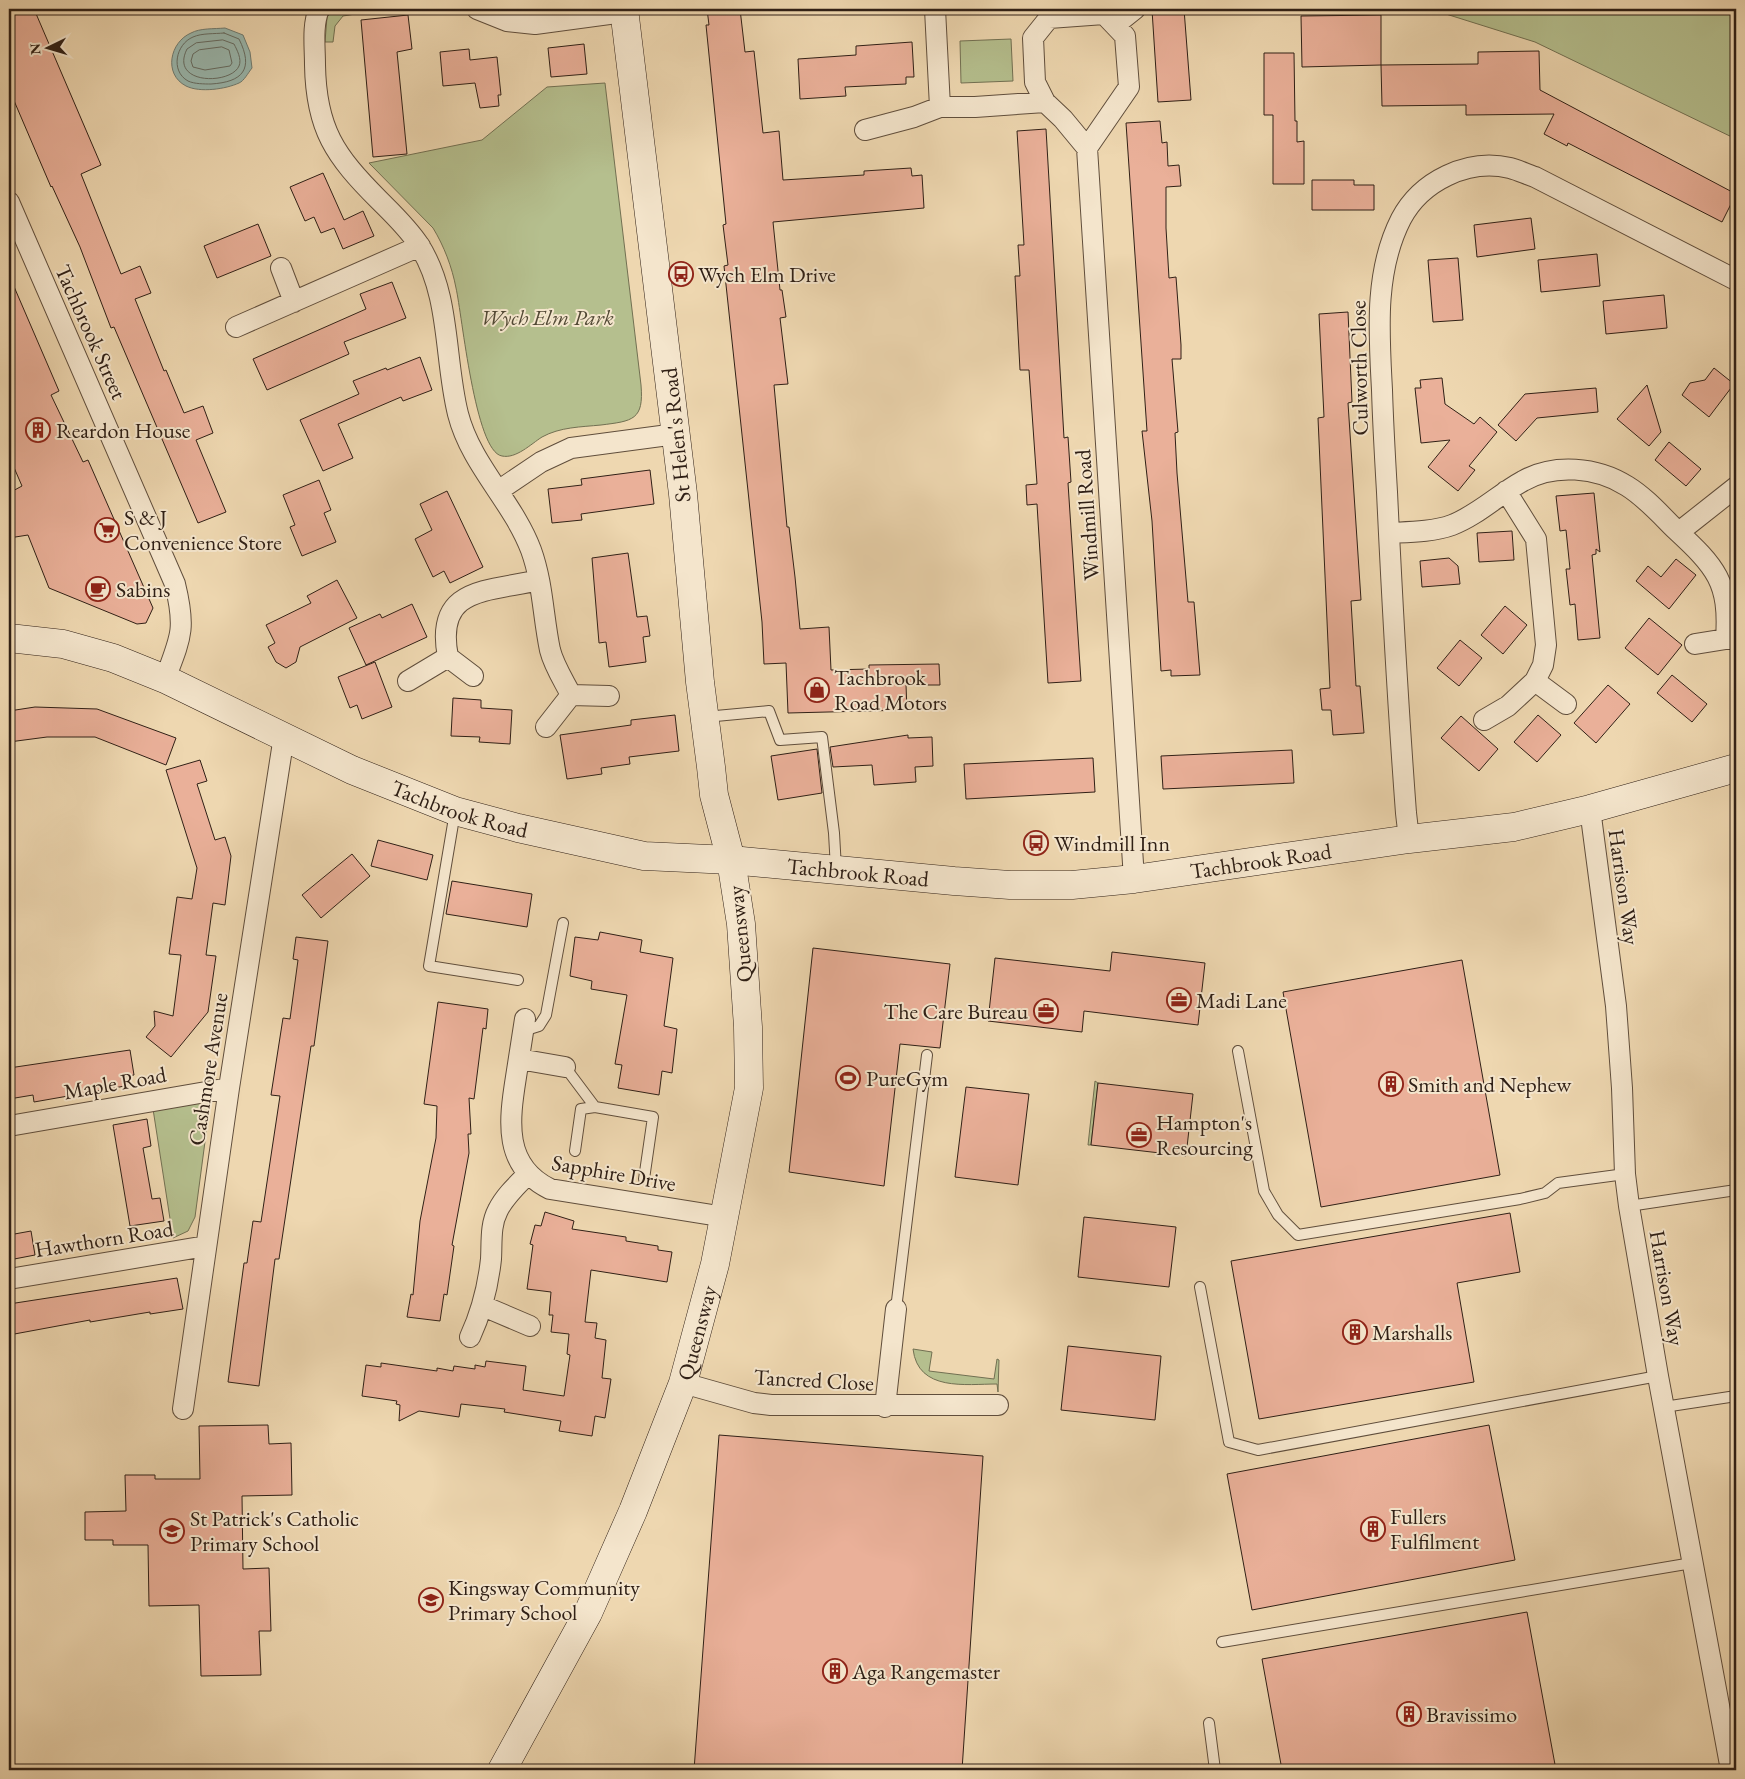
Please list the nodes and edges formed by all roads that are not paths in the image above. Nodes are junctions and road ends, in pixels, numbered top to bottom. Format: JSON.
{"nodes":[{"id":1,"x":319,"y":9,"type":"edge"},
{"id":2,"x":477,"y":9,"type":"edge"},
{"id":3,"x":935,"y":9,"type":"edge"},
{"id":4,"x":1135,"y":9,"type":"edge"},
{"id":5,"x":624,"y":10,"type":"edge"},
{"id":6,"x":1115,"y":25,"type":"junction"},
{"id":7,"x":1045,"y":102,"type":"junction"},
{"id":8,"x":940,"y":107,"type":"junction"},
{"id":9,"x":865,"y":130,"type":"dead end"},
{"id":10,"x":1087,"y":148,"type":"junction"},
{"id":11,"x":9,"y":202,"type":"edge"},
{"id":12,"x":420,"y":246,"type":"junction"},
{"id":13,"x":281,"y":268,"type":"dead end"},
{"id":14,"x":1736,"y":280,"type":"edge"},
{"id":15,"x":294,"y":302,"type":"junction"},
{"id":16,"x":236,"y":327,"type":"dead end"},
{"id":17,"x":676,"y":434,"type":"junction"},
{"id":18,"x":1736,"y":487,"type":"edge"},
{"id":19,"x":498,"y":491,"type":"junction"},
{"id":20,"x":1506,"y":491,"type":"junction"},
{"id":21,"x":1679,"y":532,"type":"junction"},
{"id":22,"x":1389,"y":533,"type":"junction"},
{"id":23,"x":539,"y":580,"type":"junction"},
{"id":24,"x":9,"y":638,"type":"edge"},
{"id":25,"x":1731,"y":639,"type":"edge"},
{"id":26,"x":1695,"y":644,"type":"dead end"},
{"id":27,"x":448,"y":657,"type":"junction"},
{"id":28,"x":472,"y":676,"type":"dead end"},
{"id":29,"x":165,"y":679,"type":"junction"},
{"id":30,"x":408,"y":681,"type":"dead end"},
{"id":31,"x":1535,"y":681,"type":"junction"},
{"id":32,"x":571,"y":695,"type":"junction"},
{"id":33,"x":609,"y":696,"type":"dead end"},
{"id":34,"x":1566,"y":704,"type":"dead end"},
{"id":35,"x":704,"y":717,"type":"junction"},
{"id":36,"x":1484,"y":720,"type":"dead end"},
{"id":37,"x":546,"y":727,"type":"dead end"},
{"id":38,"x":284,"y":736,"type":"junction"},
{"id":39,"x":1736,"y":768,"type":"edge"},
{"id":40,"x":1590,"y":809,"type":"junction"},
{"id":41,"x":456,"y":811,"type":"junction"},
{"id":42,"x":1410,"y":839,"type":"junction"},
{"id":43,"x":731,"y":860,"type":"junction"},
{"id":44,"x":836,"y":870,"type":"junction"},
{"id":45,"x":1134,"y":879,"type":"junction"},
{"id":46,"x":563,"y":923,"type":"dead end"},
{"id":47,"x":518,"y":980,"type":"dead end"},
{"id":48,"x":524,"y":1025,"type":"joint"},
{"id":49,"x":1238,"y":1051,"type":"dead end"},
{"id":50,"x":927,"y":1055,"type":"dead end"},
{"id":51,"x":519,"y":1059,"type":"junction"},
{"id":52,"x":565,"y":1067,"type":"joint"},
{"id":53,"x":229,"y":1088,"type":"junction"},
{"id":54,"x":595,"y":1107,"type":"junction"},
{"id":55,"x":9,"y":1126,"type":"edge"},
{"id":56,"x":575,"y":1151,"type":"dead end"},
{"id":57,"x":528,"y":1174,"type":"junction"},
{"id":58,"x":1625,"y":1174,"type":"junction"},
{"id":59,"x":644,"y":1179,"type":"dead end"},
{"id":60,"x":1736,"y":1190,"type":"edge"},
{"id":61,"x":1629,"y":1206,"type":"junction"},
{"id":62,"x":725,"y":1217,"type":"junction"},
{"id":63,"x":206,"y":1246,"type":"junction"},
{"id":64,"x":9,"y":1279,"type":"edge"},
{"id":65,"x":1200,"y":1287,"type":"dead end"},
{"id":66,"x":483,"y":1306,"type":"junction"},
{"id":67,"x":896,"y":1309,"type":"joint"},
{"id":68,"x":530,"y":1326,"type":"dead end"},
{"id":69,"x":470,"y":1337,"type":"dead end"},
{"id":70,"x":1658,"y":1376,"type":"junction"},
{"id":71,"x":682,"y":1383,"type":"junction"},
{"id":72,"x":1736,"y":1396,"type":"edge"},
{"id":73,"x":998,"y":1406,"type":"dead end"},
{"id":74,"x":886,"y":1407,"type":"junction"},
{"id":75,"x":1664,"y":1407,"type":"junction"},
{"id":76,"x":183,"y":1409,"type":"dead end"},
{"id":77,"x":1692,"y":1563,"type":"junction"},
{"id":78,"x":1222,"y":1642,"type":"dead end"},
{"id":79,"x":1209,"y":1723,"type":"dead end"},
{"id":80,"x":502,"y":1770,"type":"edge"},
{"id":81,"x":1215,"y":1770,"type":"edge"},
{"id":82,"x":1731,"y":1770,"type":"edge"}],
"edges":[{"from":1,"to":12,"type":"street"},
{"from":2,"to":5,"type":"street"},
{"from":3,"to":8,"type":"street"},
{"from":4,"to":6,"type":"street"},
{"from":5,"to":17,"type":"street","name":"St Helen's Road"},
{"from":6,"to":7,"type":"street"},
{"from":6,"to":10,"type":"street"},
{"from":7,"to":8,"type":"street"},
{"from":7,"to":10,"type":"street"},
{"from":8,"to":9,"type":"street"},
{"from":10,"to":45,"type":"street","name":"Windmill Road"},
{"from":11,"to":29,"type":"street","name":"Tachbrook Street"},
{"from":12,"to":15,"type":"street"},
{"from":12,"to":19,"type":"street"},
{"from":13,"to":15,"type":"street"},
{"from":14,"to":22,"type":"street","name":"Culworth Close"},
{"from":15,"to":16,"type":"street"},
{"from":17,"to":19,"type":"street"},
{"from":17,"to":35,"type":"street","name":"St Helen's Road"},
{"from":18,"to":21,"type":"street"},
{"from":19,"to":23,"type":"street"},
{"from":20,"to":21,"type":"street"},
{"from":20,"to":22,"type":"street"},
{"from":20,"to":31,"type":"street"},
{"from":21,"to":25,"type":"street"},
{"from":22,"to":42,"type":"street","name":"Culworth Close"},
{"from":23,"to":27,"type":"street"},
{"from":23,"to":32,"type":"street"},
{"from":24,"to":29,"type":"street","name":"Tachbrook Road"},
{"from":25,"to":26,"type":"street"},
{"from":27,"to":28,"type":"street"},
{"from":27,"to":30,"type":"street"},
{"from":29,"to":38,"type":"street","name":"Tachbrook Road"},
{"from":31,"to":34,"type":"street"},
{"from":31,"to":36,"type":"street"},
{"from":32,"to":33,"type":"street"},
{"from":32,"to":37,"type":"street"},
{"from":35,"to":43,"type":"street","name":"St Helen's Road"},
{"from":35,"to":44,"type":"lane"},
{"from":38,"to":41,"type":"street","name":"Tachbrook Road"},
{"from":38,"to":53,"type":"street","name":"Cashmore Avenue"},
{"from":39,"to":40,"type":"street","name":"Tachbrook Road"},
{"from":40,"to":42,"type":"street","name":"Tachbrook Road"},
{"from":40,"to":58,"type":"street","name":"Harrison Way"},
{"from":41,"to":43,"type":"street","name":"Tachbrook Road"},
{"from":41,"to":47,"type":"lane"},
{"from":42,"to":45,"type":"street","name":"Tachbrook Road"},
{"from":43,"to":44,"type":"street","name":"Tachbrook Road"},
{"from":43,"to":62,"type":"street","name":"Queensway"},
{"from":44,"to":45,"type":"street","name":"Tachbrook Road"},
{"from":46,"to":48,"type":"lane"},
{"from":48,"to":51,"type":"street","name":"Sapphire Drive"},
{"from":49,"to":58,"type":"lane"},
{"from":50,"to":67,"type":"lane"},
{"from":51,"to":52,"type":"street"},
{"from":51,"to":57,"type":"street","name":"Sapphire Drive"},
{"from":52,"to":54,"type":"lane"},
{"from":53,"to":55,"type":"street","name":"Maple Road"},
{"from":53,"to":63,"type":"street","name":"Cashmore Avenue"},
{"from":54,"to":56,"type":"lane"},
{"from":54,"to":59,"type":"lane"},
{"from":57,"to":62,"type":"street","name":"Sapphire Drive"},
{"from":57,"to":66,"type":"street"},
{"from":58,"to":61,"type":"street","name":"Harrison Way"},
{"from":60,"to":61,"type":"lane"},
{"from":61,"to":70,"type":"street","name":"Harrison Way"},
{"from":62,"to":71,"type":"street","name":"Queensway"},
{"from":63,"to":64,"type":"street","name":"Hawthorn Road"},
{"from":63,"to":76,"type":"street","name":"Cashmore Avenue"},
{"from":65,"to":70,"type":"lane"},
{"from":66,"to":68,"type":"street"},
{"from":66,"to":69,"type":"street"},
{"from":67,"to":74,"type":"street","name":"Tancred Close"},
{"from":70,"to":75,"type":"street","name":"Harrison Way"},
{"from":71,"to":74,"type":"street","name":"Tancred Close"},
{"from":71,"to":80,"type":"street","name":"Queensway"},
{"from":72,"to":75,"type":"lane"},
{"from":73,"to":74,"type":"street","name":"Tancred Close"},
{"from":75,"to":77,"type":"street","name":"Harrison Way"},
{"from":77,"to":78,"type":"lane"},
{"from":77,"to":82,"type":"street","name":"Harrison Way"},
{"from":79,"to":81,"type":"lane"}]}
